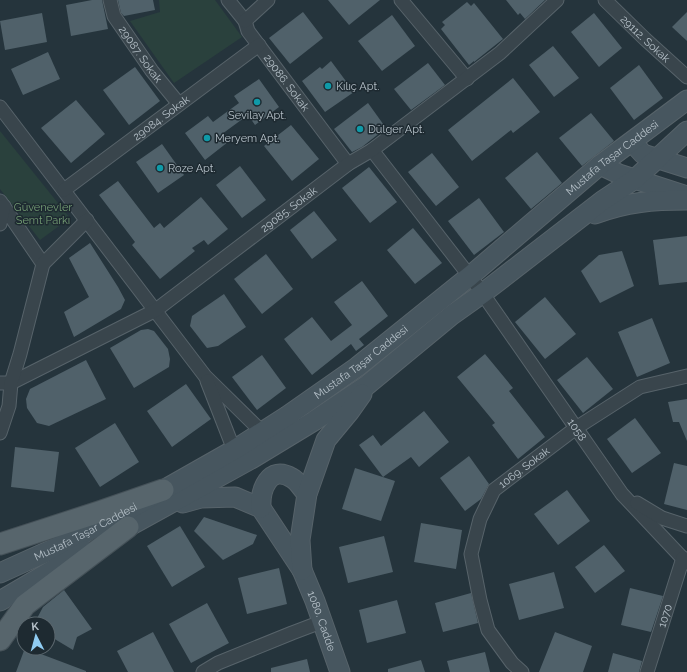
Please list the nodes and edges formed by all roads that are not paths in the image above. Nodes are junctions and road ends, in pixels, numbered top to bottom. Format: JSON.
{"nodes":[{"id":1,"x":110,"y":0,"type":"edge"},
{"id":2,"x":228,"y":0,"type":"edge"},
{"id":3,"x":268,"y":0,"type":"edge"},
{"id":4,"x":401,"y":0,"type":"edge"},
{"id":5,"x":557,"y":0,"type":"edge"},
{"id":6,"x":605,"y":0,"type":"edge"},
{"id":7,"x":245,"y":21,"type":"junction"},
{"id":8,"x":259,"y":45,"type":"junction"},
{"id":9,"x":687,"y":77,"type":"edge"},
{"id":10,"x":467,"y":79,"type":"junction"},
{"id":11,"x":687,"y":100,"type":"edge"},
{"id":12,"x":179,"y":104,"type":"junction"},
{"id":13,"x":0,"y":107,"type":"edge"},
{"id":14,"x":687,"y":131,"type":"edge"},
{"id":15,"x":632,"y":142,"type":"junction"},
{"id":16,"x":372,"y":150,"type":"junction"},
{"id":17,"x":657,"y":158,"type":"junction"},
{"id":18,"x":348,"y":164,"type":"junction"},
{"id":19,"x":600,"y":165,"type":"junction"},
{"id":20,"x":687,"y":168,"type":"edge"},
{"id":21,"x":635,"y":179,"type":"junction"},
{"id":22,"x":64,"y":190,"type":"junction"},
{"id":23,"x":687,"y":196,"type":"edge"},
{"id":24,"x":687,"y":200,"type":"edge"},
{"id":25,"x":2,"y":204,"type":"edge"},
{"id":26,"x":87,"y":220,"type":"junction"},
{"id":27,"x":573,"y":223,"type":"junction"},
{"id":28,"x":0,"y":224,"type":"edge"},
{"id":29,"x":43,"y":264,"type":"junction"},
{"id":30,"x":477,"y":286,"type":"junction"},
{"id":31,"x":156,"y":310,"type":"junction"},
{"id":32,"x":205,"y":376,"type":"junction"},
{"id":33,"x":687,"y":376,"type":"edge"},
{"id":34,"x":5,"y":383,"type":"edge"},
{"id":35,"x":369,"y":383,"type":"junction"},
{"id":36,"x":576,"y":428,"type":"junction"},
{"id":37,"x":262,"y":431,"type":"junction"},
{"id":38,"x":0,"y":433,"type":"edge"},
{"id":39,"x":234,"y":450,"type":"junction"},
{"id":40,"x":307,"y":494,"type":"junction"},
{"id":41,"x":622,"y":494,"type":"junction"},
{"id":42,"x":162,"y":500,"type":"junction"},
{"id":43,"x":261,"y":508,"type":"junction"},
{"id":44,"x":687,"y":526,"type":"edge"},
{"id":45,"x":128,"y":527,"type":"junction"},
{"id":46,"x":0,"y":544,"type":"edge"},
{"id":47,"x":685,"y":561,"type":"edge"},
{"id":48,"x":302,"y":570,"type":"junction"},
{"id":49,"x":0,"y":573,"type":"edge"},
{"id":50,"x":0,"y":601,"type":"edge"},
{"id":51,"x":322,"y":622,"type":"junction"},
{"id":52,"x":0,"y":640,"type":"edge"},
{"id":53,"x":340,"y":670,"type":"edge"},
{"id":54,"x":203,"y":672,"type":"edge"},
{"id":55,"x":522,"y":672,"type":"edge"},
{"id":56,"x":647,"y":672,"type":"edge"}],
"edges":[{"from":1,"to":12,"type":"street","name":"29087. Sokak"},
{"from":2,"to":7,"type":"street","name":"29086. Sokak"},
{"from":3,"to":7,"type":"street"},
{"from":4,"to":10,"type":"street"},
{"from":5,"to":10,"type":"street","name":"29085. Sokak"},
{"from":6,"to":9,"type":"street","name":"29112. Sokak"},
{"from":7,"to":8,"type":"street","name":"29086. Sokak"},
{"from":8,"to":12,"type":"street","name":"29084. Sokak"},
{"from":8,"to":18,"type":"street","name":"29086. Sokak"},
{"from":10,"to":16,"type":"street","name":"29085. Sokak"},
{"from":11,"to":15,"type":"main road","name":"Mustafa Taşar Caddesi"},
{"from":12,"to":22,"type":"street","name":"29084. Sokak"},
{"from":13,"to":22,"type":"street"},
{"from":14,"to":17,"type":"main road","name":"Mustafa Taşar Caddesi"},
{"from":15,"to":17,"type":"main road"},
{"from":15,"to":19,"type":"main road","name":"Mustafa Taşar Caddesi"},
{"from":16,"to":18,"type":"street","name":"29085. Sokak"},
{"from":16,"to":30,"type":"street"},
{"from":17,"to":20,"type":"main road"},
{"from":17,"to":21,"type":"main road","name":"Mustafa Taşar Caddesi"},
{"from":18,"to":31,"type":"street","name":"29085. Sokak"},
{"from":19,"to":21,"type":"main road"},
{"from":19,"to":30,"type":"main road","name":"Mustafa Taşar Caddesi"},
{"from":21,"to":23,"type":"main road"},
{"from":21,"to":27,"type":"main road","name":"Mustafa Taşar Caddesi"},
{"from":22,"to":26,"type":"street"},
{"from":24,"to":27,"type":"main road"},
{"from":25,"to":28,"type":"street"},
{"from":25,"to":29,"type":"street"},
{"from":26,"to":29,"type":"street"},
{"from":26,"to":31,"type":"street"},
{"from":27,"to":30,"type":"main road","name":"Mustafa Taşar Caddesi"},
{"from":29,"to":34,"type":"street"},
{"from":30,"to":35,"type":"main road","name":"Mustafa Taşar Caddesi"},
{"from":30,"to":36,"type":"street","name":"1058"},
{"from":30,"to":37,"type":"main road","name":"Mustafa Taşar Caddesi"},
{"from":31,"to":32,"type":"street"},
{"from":31,"to":34,"type":"street","name":"29085. Sokak"},
{"from":32,"to":37,"type":"street"},
{"from":32,"to":39,"type":"street"},
{"from":33,"to":36,"type":"street","name":"1069. Sokak"},
{"from":34,"to":38,"type":"street"},
{"from":35,"to":40,"type":"main road"},
{"from":35,"to":42,"type":"main road","name":"Mustafa Taşar Caddesi"},
{"from":36,"to":41,"type":"street","name":"1058"},
{"from":36,"to":55,"type":"street","name":"1069. Sokak"},
{"from":37,"to":39,"type":"main road","name":"Mustafa Taşar Caddesi"},
{"from":39,"to":42,"type":"main road","name":"Mustafa Taşar Caddesi"},
{"from":40,"to":43,"type":"main road"},
{"from":40,"to":48,"type":"main road"},
{"from":41,"to":44,"type":"street"},
{"from":41,"to":47,"type":"street","name":"1058"},
{"from":42,"to":43,"type":"main road"},
{"from":42,"to":45,"type":"main road","name":"Mustafa Taşar Caddesi"},
{"from":42,"to":46,"type":"main road"},
{"from":42,"to":49,"type":"main road","name":"Mustafa Taşar Caddesi"},
{"from":43,"to":48,"type":"main road"},
{"from":45,"to":50,"type":"main road","name":"Mustafa Taşar Caddesi"},
{"from":45,"to":52,"type":"main road"},
{"from":47,"to":56,"type":"street","name":"1070"},
{"from":48,"to":51,"type":"main road","name":"1080. Cadde"},
{"from":51,"to":53,"type":"main road","name":"1080. Cadde"},
{"from":51,"to":54,"type":"street"}]}
